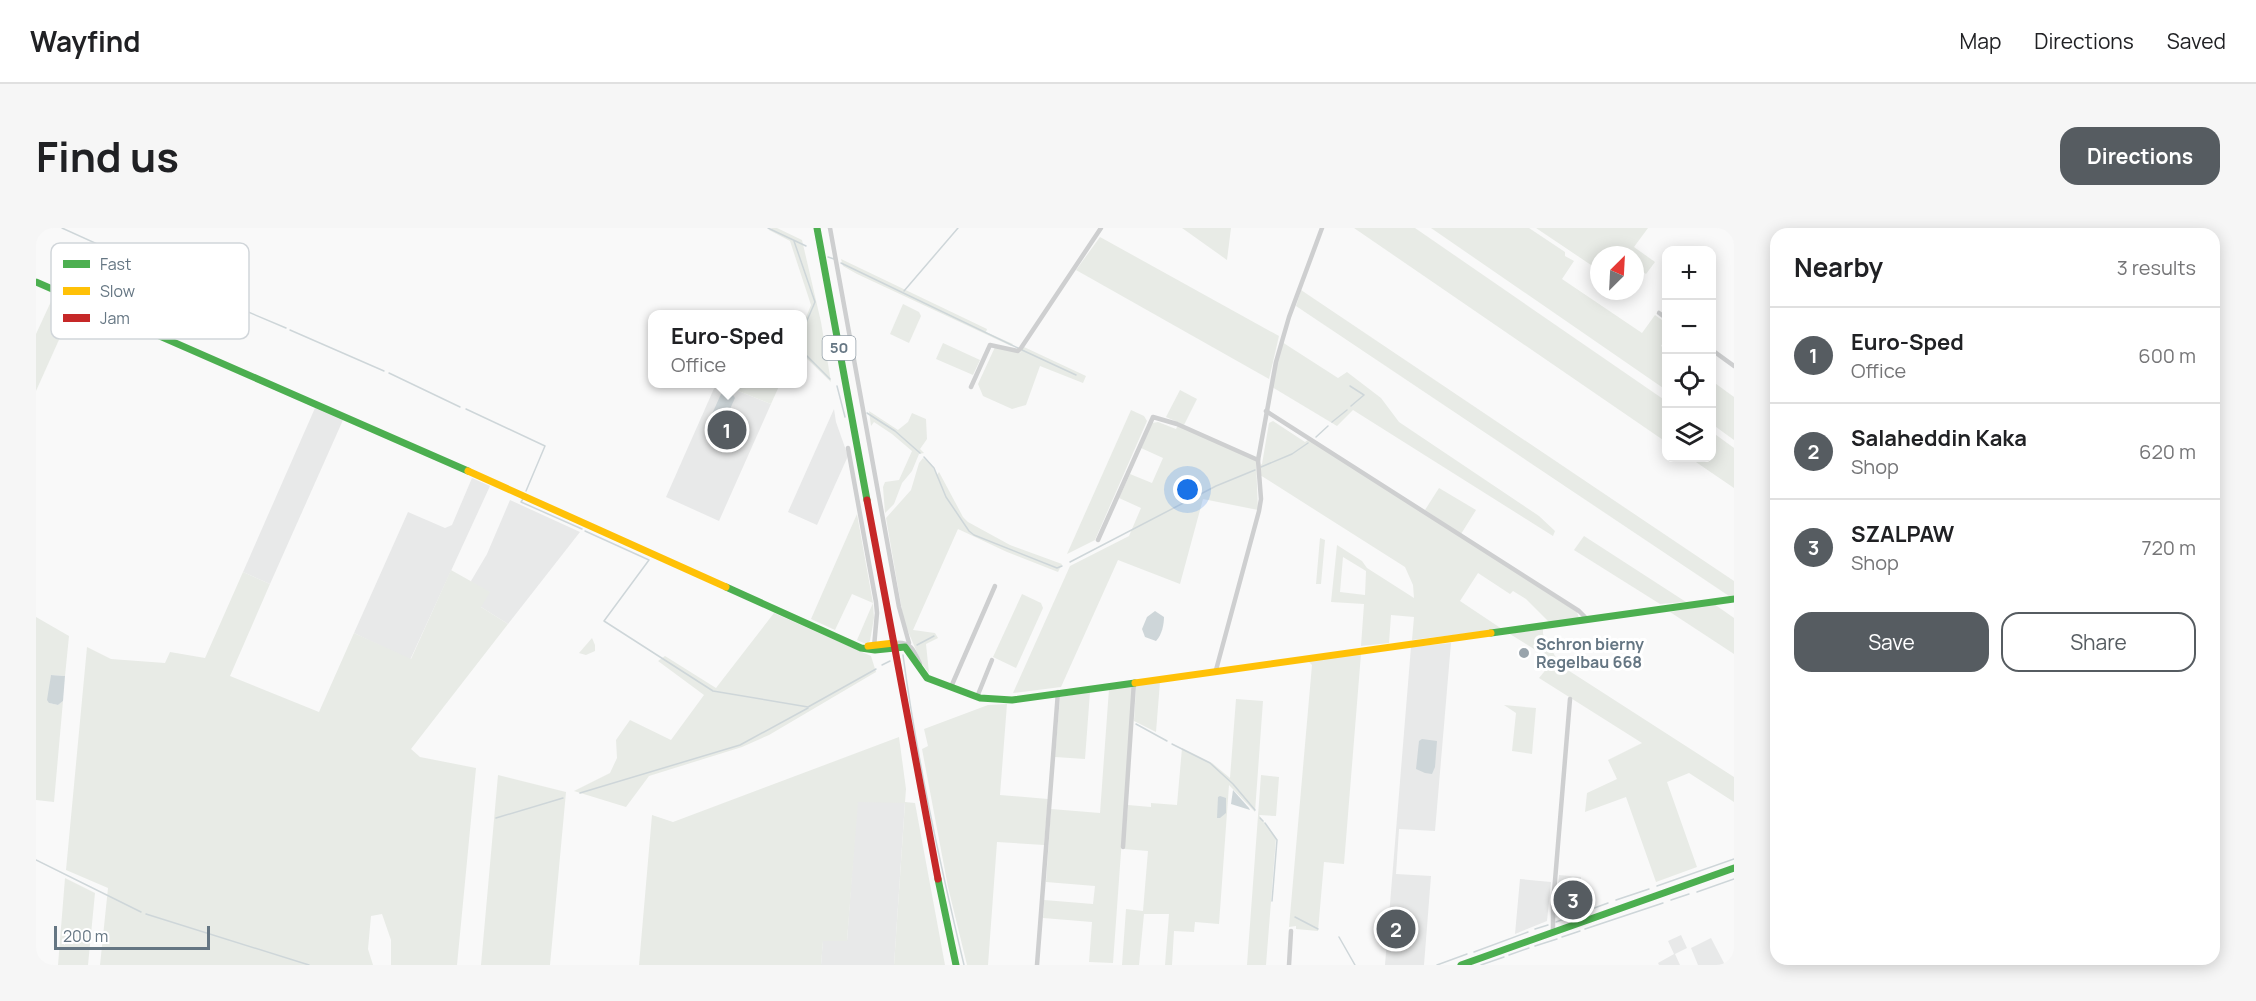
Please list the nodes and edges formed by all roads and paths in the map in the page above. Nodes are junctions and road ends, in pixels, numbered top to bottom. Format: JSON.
{"nodes":[{"id":1,"x":817,"y":228,"type":"edge"},
{"id":2,"x":830,"y":228,"type":"edge"},
{"id":3,"x":1101,"y":228,"type":"edge"},
{"id":4,"x":1320,"y":229,"type":"edge"},
{"id":5,"x":36,"y":282,"type":"edge"},
{"id":6,"x":51,"y":289,"type":"edge"},
{"id":7,"x":1659,"y":313,"type":"dead end"},
{"id":8,"x":1662,"y":315,"type":"edge"},
{"id":9,"x":167,"y":339,"type":"edge"},
{"id":10,"x":1716,"y":353,"type":"edge"},
{"id":11,"x":1734,"y":366,"type":"edge"},
{"id":12,"x":971,"y":387,"type":"dead end"},
{"id":13,"x":1266,"y":411,"type":"junction"},
{"id":14,"x":848,"y":448,"type":"dead end"},
{"id":15,"x":1258,"y":460,"type":"junction"},
{"id":16,"x":1098,"y":540,"type":"dead end"},
{"id":17,"x":995,"y":586,"type":"dead end"},
{"id":18,"x":1734,"y":599,"type":"edge"},
{"id":19,"x":1587,"y":619,"type":"junction"},
{"id":20,"x":894,"y":645,"type":"junction"},
{"id":21,"x":908,"y":646,"type":"junction"},
{"id":22,"x":875,"y":648,"type":"junction"},
{"id":23,"x":992,"y":660,"type":"dead end"},
{"id":24,"x":1216,"y":670,"type":"junction"},
{"id":25,"x":1134,"y":681,"type":"junction"},
{"id":26,"x":951,"y":687,"type":"junction"},
{"id":27,"x":1058,"y":692,"type":"junction"},
{"id":28,"x":977,"y":697,"type":"junction"},
{"id":29,"x":1570,"y":699,"type":"dead end"},
{"id":30,"x":1123,"y":847,"type":"dead end"},
{"id":31,"x":1734,"y":868,"type":"edge"},
{"id":32,"x":1291,"y":931,"type":"dead end"},
{"id":33,"x":1553,"y":931,"type":"junction"},
{"id":34,"x":956,"y":965,"type":"edge"},
{"id":35,"x":1037,"y":965,"type":"edge"},
{"id":36,"x":1289,"y":965,"type":"edge"},
{"id":37,"x":1461,"y":965,"type":"edge"}],
"edges":[{"from":1,"to":20,"type":"street","number":"50"},
{"from":2,"to":21,"type":"street"},
{"from":3,"to":12,"type":"street"},
{"from":4,"to":13,"type":"street"},
{"from":5,"to":6,"type":"street"},
{"from":7,"to":8,"type":"street"},
{"from":9,"to":22,"type":"street"},
{"from":10,"to":11,"type":"street"},
{"from":13,"to":15,"type":"street"},
{"from":13,"to":19,"type":"street"},
{"from":14,"to":22,"type":"street"},
{"from":15,"to":16,"type":"street"},
{"from":15,"to":24,"type":"street"},
{"from":17,"to":26,"type":"street"},
{"from":18,"to":19,"type":"street"},
{"from":19,"to":24,"type":"street"},
{"from":20,"to":21,"type":"street"},
{"from":20,"to":22,"type":"street"},
{"from":20,"to":34,"type":"street","number":"50"},
{"from":21,"to":26,"type":"street"},
{"from":23,"to":28,"type":"street"},
{"from":24,"to":25,"type":"street"},
{"from":25,"to":27,"type":"street"},
{"from":25,"to":30,"type":"street"},
{"from":26,"to":28,"type":"street"},
{"from":27,"to":28,"type":"street"},
{"from":27,"to":35,"type":"street"},
{"from":29,"to":33,"type":"street"},
{"from":31,"to":33,"type":"street"},
{"from":32,"to":36,"type":"street"},
{"from":33,"to":37,"type":"street"}]}
